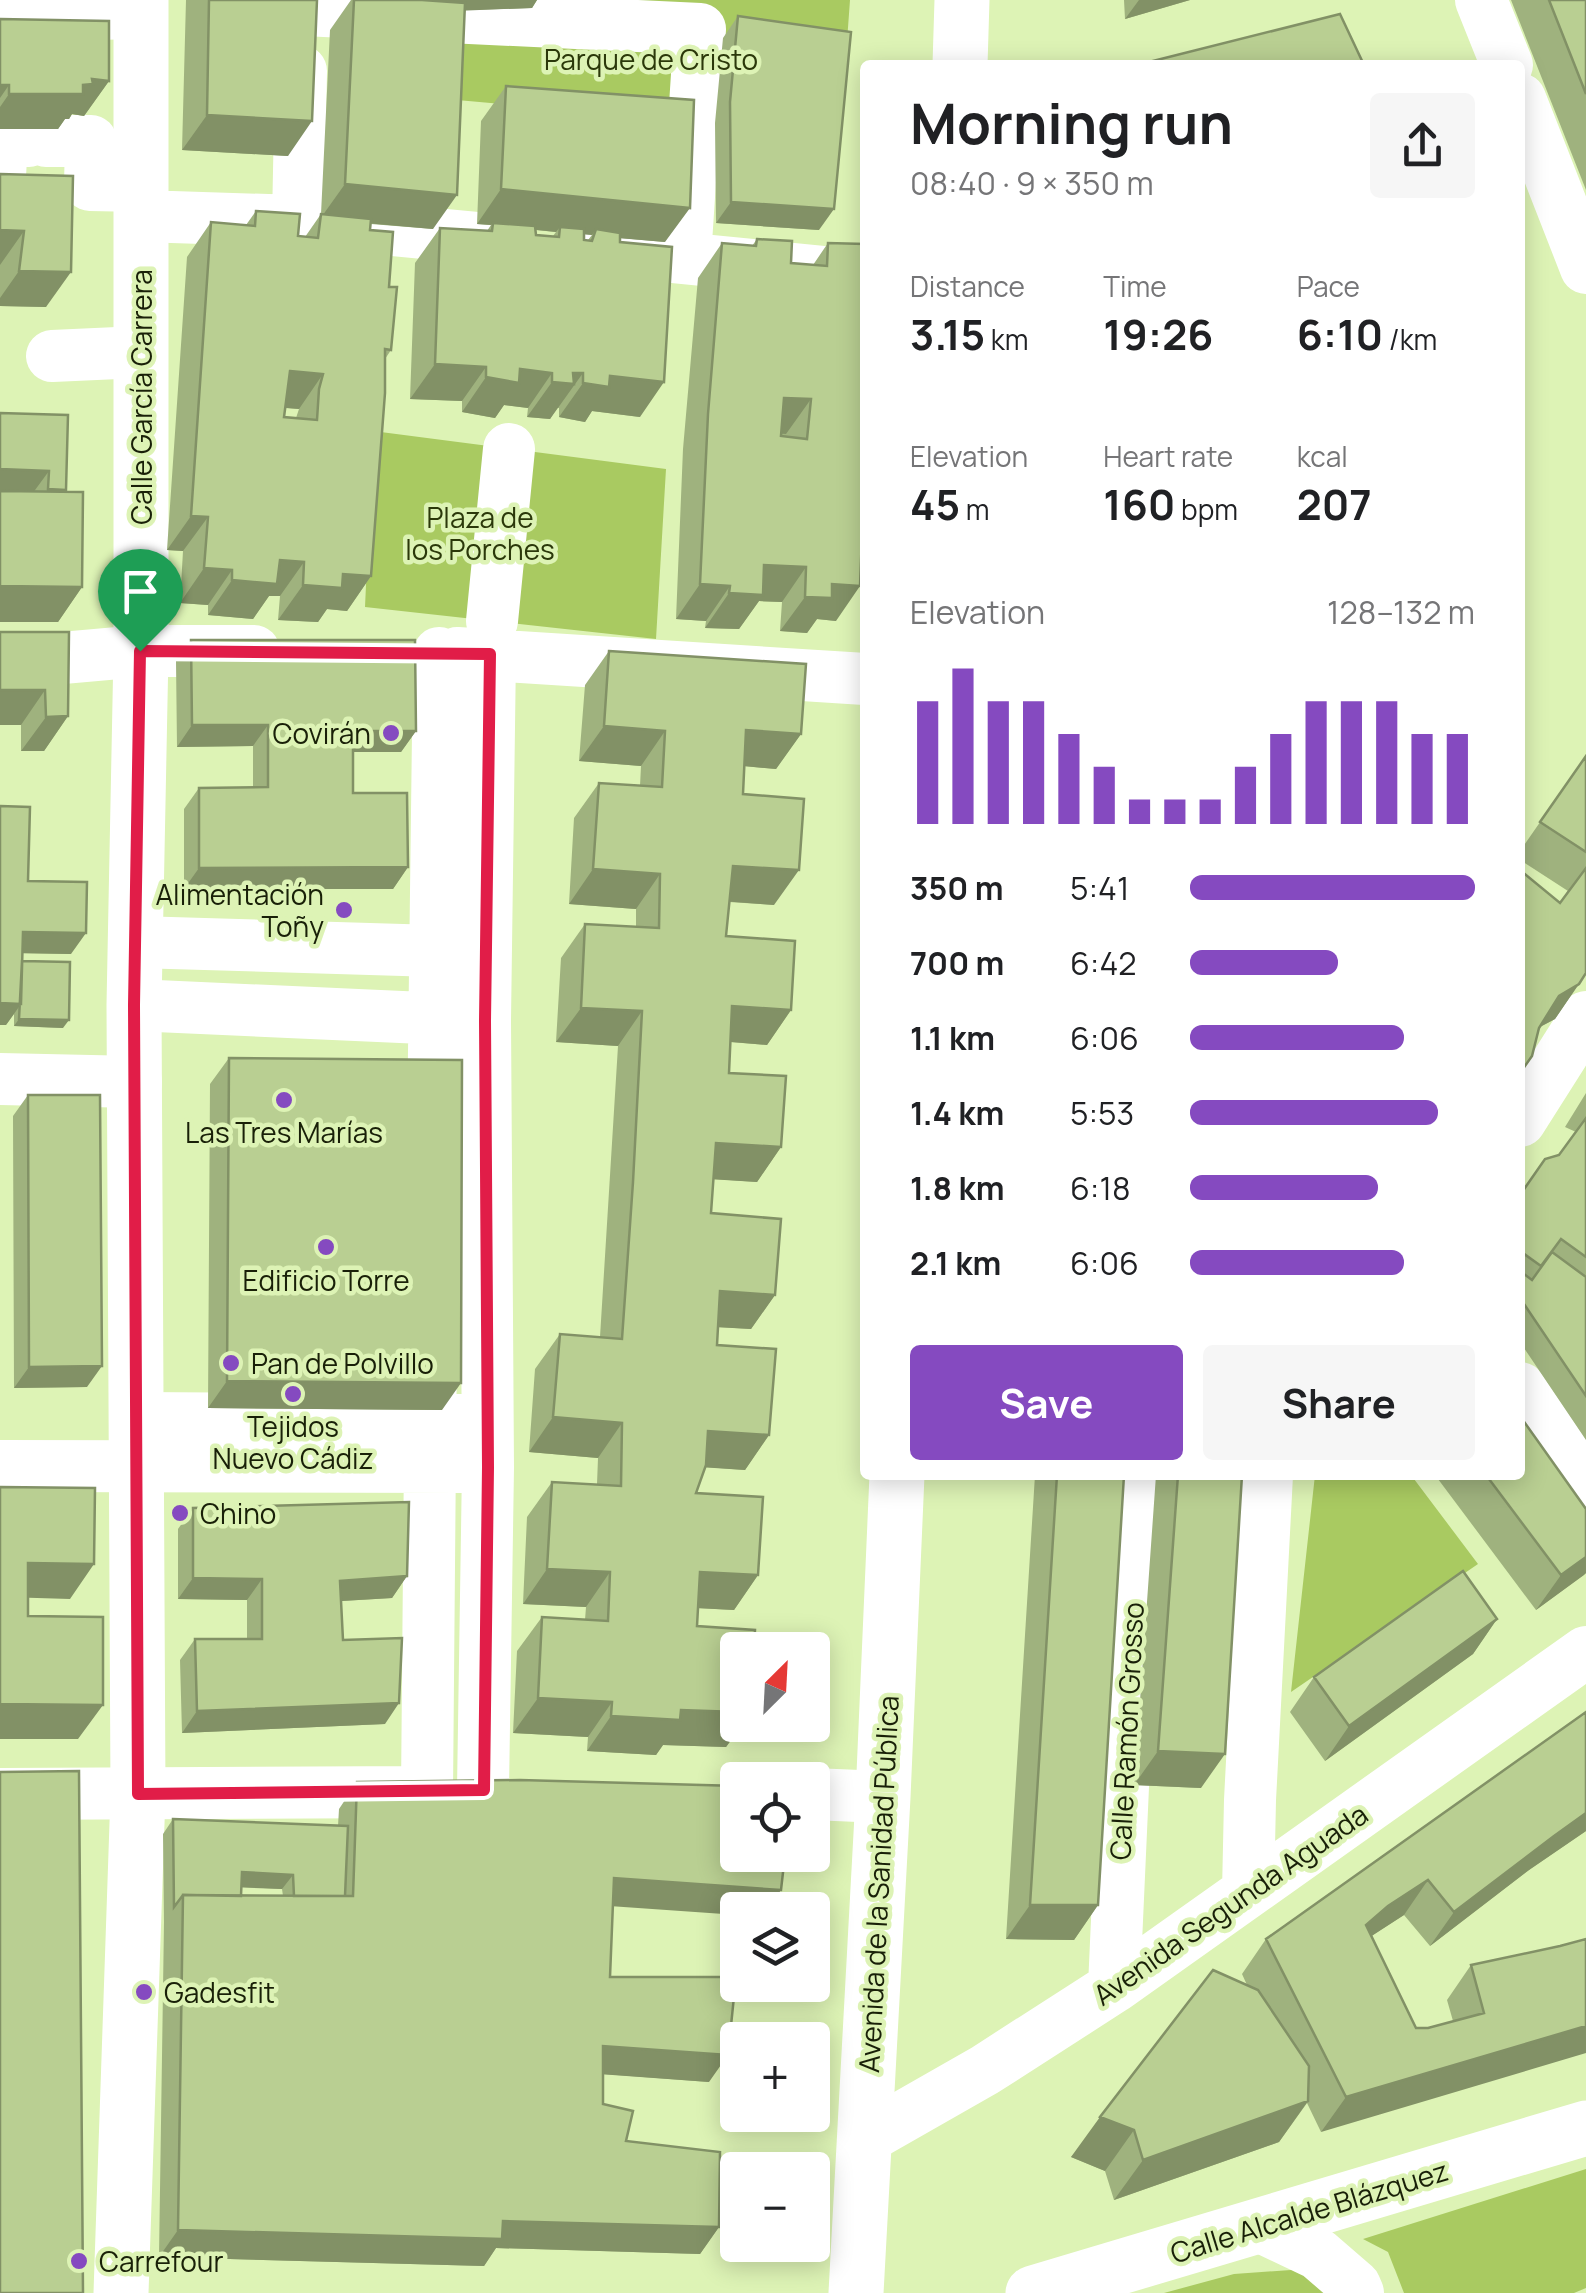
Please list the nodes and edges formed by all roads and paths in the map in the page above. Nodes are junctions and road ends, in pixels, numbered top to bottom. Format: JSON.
{"nodes":[{"id":1,"x":962,"y":0,"type":"edge"},
{"id":2,"x":1481,"y":0,"type":"edge"},
{"id":3,"x":304,"y":5,"type":"edge"},
{"id":4,"x":141,"y":7,"type":"edge"},
{"id":5,"x":0,"y":16,"type":"edge"},
{"id":6,"x":960,"y":60,"type":"edge"},
{"id":7,"x":1505,"y":60,"type":"edge"},
{"id":8,"x":1525,"y":112,"type":"edge"},
{"id":9,"x":25,"y":152,"type":"edge"},
{"id":10,"x":141,"y":200,"type":"junction"},
{"id":11,"x":298,"y":221,"type":"junction"},
{"id":12,"x":685,"y":258,"type":"junction"},
{"id":13,"x":1586,"y":268,"type":"edge"},
{"id":14,"x":860,"y":276,"type":"edge"},
{"id":15,"x":140,"y":352,"type":"junction"},
{"id":16,"x":52,"y":356,"type":"dead end"},
{"id":17,"x":509,"y":449,"type":"dead end"},
{"id":18,"x":455,"y":645,"type":"junction"},
{"id":19,"x":140,"y":651,"type":"junction"},
{"id":20,"x":300,"y":652,"type":"edge"},
{"id":21,"x":51,"y":658,"type":"edge"},
{"id":22,"x":860,"y":679,"type":"edge"},
{"id":23,"x":136,"y":942,"type":"junction"},
{"id":24,"x":460,"y":952,"type":"junction"},
{"id":25,"x":134,"y":1005,"type":"junction"},
{"id":26,"x":1586,"y":1017,"type":"edge"},
{"id":27,"x":460,"y":1020,"type":"junction"},
{"id":28,"x":0,"y":1079,"type":"edge"},
{"id":29,"x":136,"y":1082,"type":"junction"},
{"id":30,"x":1525,"y":1113,"type":"edge"},
{"id":31,"x":433,"y":1171,"type":"edge"},
{"id":32,"x":432,"y":1286,"type":"edge"},
{"id":33,"x":1525,"y":1395,"type":"edge"},
{"id":34,"x":138,"y":1442,"type":"junction"},
{"id":35,"x":430,"y":1443,"type":"junction"},
{"id":36,"x":488,"y":1444,"type":"junction"},
{"id":37,"x":0,"y":1466,"type":"edge"},
{"id":38,"x":897,"y":1480,"type":"edge"},
{"id":39,"x":1137,"y":1480,"type":"edge"},
{"id":40,"x":1267,"y":1480,"type":"edge"},
{"id":41,"x":1586,"y":1486,"type":"edge"},
{"id":42,"x":1586,"y":1652,"type":"edge"},
{"id":43,"x":426,"y":1792,"type":"junction"},
{"id":44,"x":0,"y":1794,"type":"edge"},
{"id":45,"x":138,"y":1794,"type":"junction"},
{"id":46,"x":830,"y":1795,"type":"edge"},
{"id":47,"x":882,"y":1797,"type":"junction"},
{"id":48,"x":1248,"y":1892,"type":"junction"},
{"id":49,"x":1114,"y":1987,"type":"junction"},
{"id":50,"x":1586,"y":2128,"type":"edge"},
{"id":51,"x":864,"y":2139,"type":"junction"},
{"id":52,"x":1260,"y":2226,"type":"junction"},
{"id":53,"x":121,"y":2293,"type":"edge"},
{"id":54,"x":856,"y":2293,"type":"edge"},
{"id":55,"x":1033,"y":2293,"type":"edge"},
{"id":56,"x":1358,"y":2293,"type":"edge"}],
"edges":[{"from":1,"to":6,"type":"street"},
{"from":2,"to":7,"type":"street"},
{"from":3,"to":11,"type":"street"},
{"from":3,"to":12,"type":"street"},
{"from":4,"to":5,"type":"street"},
{"from":4,"to":10,"type":"street","name":"Calle García Carrera"},
{"from":8,"to":13,"type":"street"},
{"from":9,"to":10,"type":"street"},
{"from":10,"to":11,"type":"street"},
{"from":10,"to":15,"type":"street","name":"Calle García Carrera"},
{"from":11,"to":12,"type":"street"},
{"from":12,"to":14,"type":"street"},
{"from":15,"to":16,"type":"street"},
{"from":15,"to":19,"type":"street","name":"Calle García Carrera"},
{"from":17,"to":18,"type":"street"},
{"from":18,"to":22,"type":"street"},
{"from":18,"to":24,"type":"street"},
{"from":19,"to":20,"type":"street"},
{"from":19,"to":21,"type":"street"},
{"from":19,"to":23,"type":"street","name":"Calle García Carrera"},
{"from":23,"to":24,"type":"street"},
{"from":23,"to":25,"type":"street","name":"Calle García Carrera"},
{"from":24,"to":27,"type":"street"},
{"from":25,"to":27,"type":"street"},
{"from":25,"to":29,"type":"street","name":"Calle García Carrera"},
{"from":26,"to":30,"type":"street"},
{"from":27,"to":31,"type":"street"},
{"from":27,"to":36,"type":"street"},
{"from":28,"to":29,"type":"street"},
{"from":29,"to":34,"type":"street","name":"Calle García Carrera"},
{"from":32,"to":35,"type":"street"},
{"from":33,"to":41,"type":"street"},
{"from":34,"to":35,"type":"street"},
{"from":34,"to":37,"type":"street"},
{"from":34,"to":45,"type":"street","name":"Calle García Carrera"},
{"from":35,"to":36,"type":"street"},
{"from":35,"to":43,"type":"street"},
{"from":36,"to":43,"type":"street"},
{"from":38,"to":47,"type":"street","name":"Avenida de la Sanidad Pública"},
{"from":39,"to":49,"type":"street","name":"Calle Ramón Grosso"},
{"from":40,"to":48,"type":"street"},
{"from":42,"to":48,"type":"street","name":"Avenida Segunda Aguada"},
{"from":43,"to":45,"type":"street"},
{"from":44,"to":45,"type":"street"},
{"from":45,"to":53,"type":"street","name":"Calle García Carrera"},
{"from":46,"to":47,"type":"street"},
{"from":47,"to":51,"type":"street","name":"Avenida de la Sanidad Pública"},
{"from":48,"to":49,"type":"street","name":"Avenida Segunda Aguada"},
{"from":49,"to":51,"type":"street","name":"Avenida Segunda Aguada"},
{"from":50,"to":52,"type":"street","name":"Calle Alcalde Blázquez"},
{"from":51,"to":54,"type":"street","name":"Avenida de la Sanidad Pública"},
{"from":52,"to":55,"type":"street","name":"Calle Alcalde Blázquez"},
{"from":52,"to":56,"type":"street"}]}
